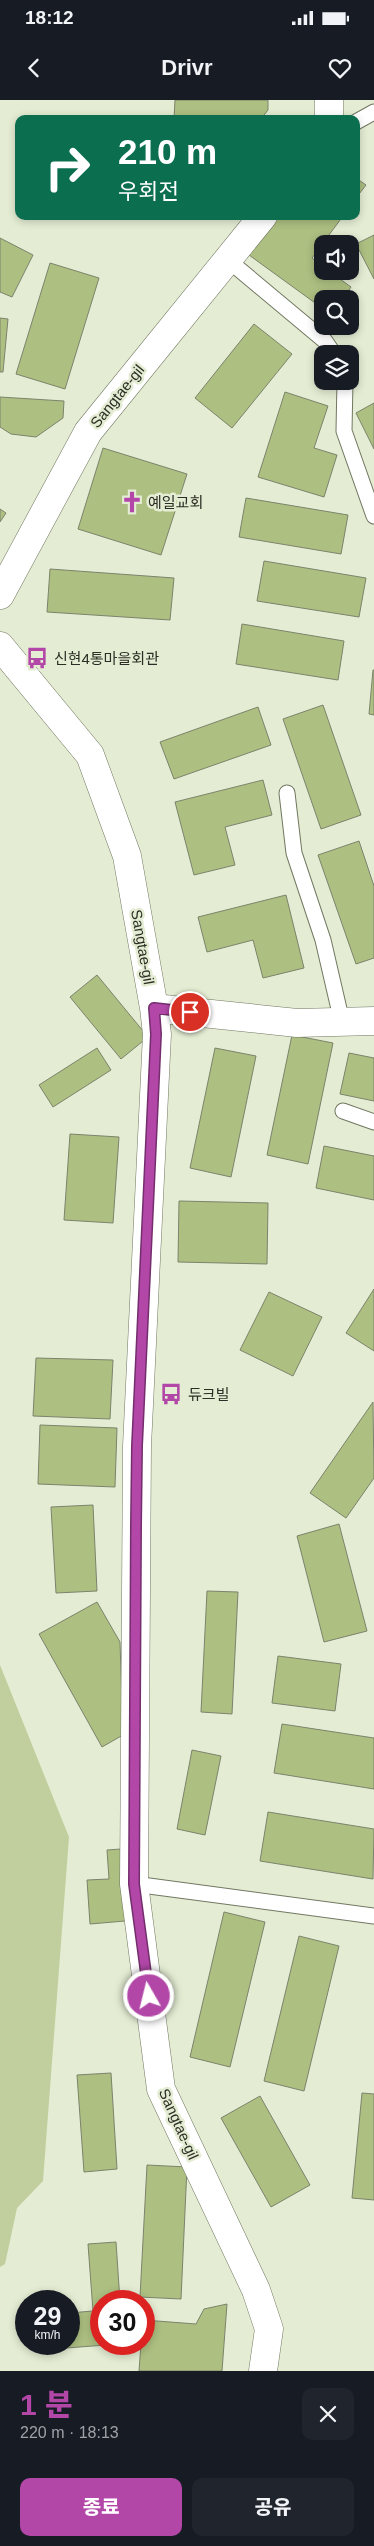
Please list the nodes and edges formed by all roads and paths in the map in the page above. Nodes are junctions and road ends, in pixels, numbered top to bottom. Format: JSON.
{"nodes":[{"id":1,"x":330,"y":100,"type":"edge"},
{"id":2,"x":374,"y":112,"type":"edge"},
{"id":3,"x":329,"y":115,"type":"edge"},
{"id":4,"x":360,"y":120,"type":"edge"},
{"id":5,"x":260,"y":220,"type":"edge"},
{"id":6,"x":228,"y":260,"type":"junction"},
{"id":7,"x":328,"y":345,"type":"edge"},
{"id":8,"x":346,"y":390,"type":"edge"},
{"id":9,"x":374,"y":516,"type":"edge"},
{"id":10,"x":0,"y":595,"type":"edge"},
{"id":11,"x":0,"y":646,"type":"edge"},
{"id":12,"x":287,"y":793,"type":"dead end"},
{"id":13,"x":154,"y":1008,"type":"junction"},
{"id":14,"x":374,"y":1021,"type":"edge"},
{"id":15,"x":342,"y":1022,"type":"junction"},
{"id":16,"x":344,"y":1111,"type":"dead end"},
{"id":17,"x":374,"y":1122,"type":"edge"},
{"id":18,"x":134,"y":1884,"type":"junction"},
{"id":19,"x":374,"y":1916,"type":"edge"},
{"id":20,"x":263,"y":2371,"type":"edge"}],
"edges":[{"from":1,"to":3,"type":"street"},
{"from":2,"to":4,"type":"lane"},
{"from":5,"to":6,"type":"street","name":"Sangtae-gil"},
{"from":6,"to":7,"type":"lane"},
{"from":6,"to":10,"type":"street","name":"Sangtae-gil"},
{"from":8,"to":9,"type":"lane"},
{"from":11,"to":13,"type":"street","name":"Sangtae-gil"},
{"from":12,"to":15,"type":"lane"},
{"from":13,"to":15,"type":"street"},
{"from":13,"to":18,"type":"street","name":"Sangtae-gil"},
{"from":14,"to":15,"type":"street"},
{"from":16,"to":17,"type":"lane"},
{"from":18,"to":19,"type":"lane"},
{"from":18,"to":20,"type":"street","name":"Sangtae-gil"}]}
